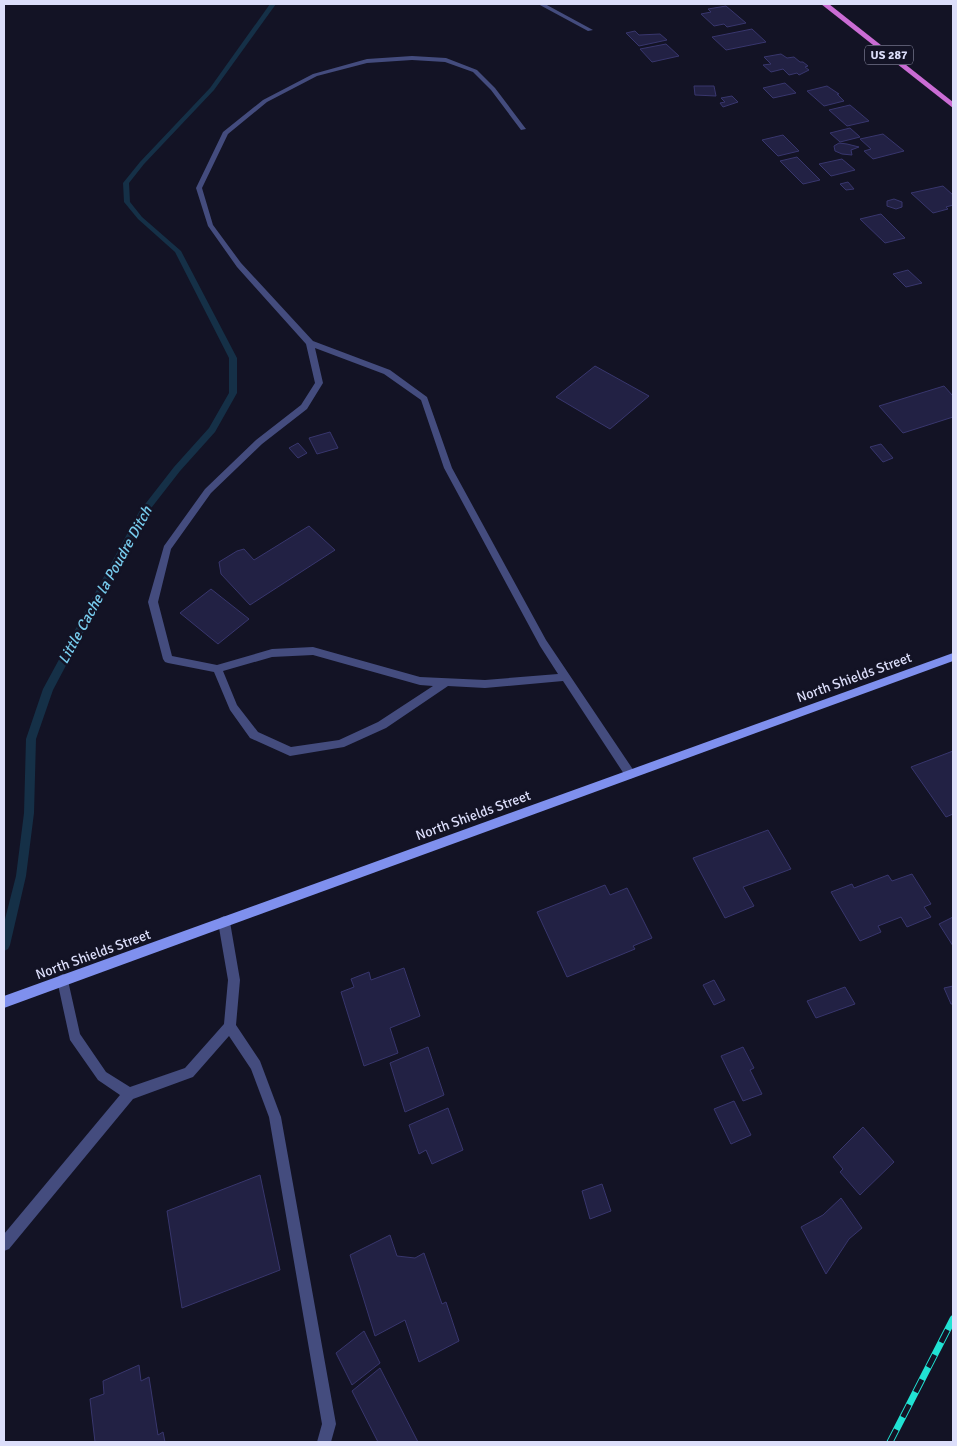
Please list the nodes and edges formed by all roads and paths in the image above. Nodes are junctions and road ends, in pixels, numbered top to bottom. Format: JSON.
{"nodes":[{"id":1,"x":541,"y":4,"type":"edge"},
{"id":2,"x":825,"y":4,"type":"edge"},
{"id":3,"x":590,"y":30,"type":"dead end"},
{"id":4,"x":953,"y":106,"type":"edge"},
{"id":5,"x":523,"y":129,"type":"dead end"},
{"id":6,"x":310,"y":343,"type":"junction"},
{"id":7,"x":953,"y":657,"type":"edge"},
{"id":8,"x":217,"y":668,"type":"junction"},
{"id":9,"x":566,"y":677,"type":"junction"},
{"id":10,"x":448,"y":682,"type":"junction"},
{"id":11,"x":630,"y":774,"type":"junction"},
{"id":12,"x":224,"y":922,"type":"junction"},
{"id":13,"x":63,"y":980,"type":"junction"},
{"id":14,"x":4,"y":1002,"type":"edge"},
{"id":15,"x":230,"y":1026,"type":"junction"},
{"id":16,"x":129,"y":1094,"type":"junction"},
{"id":17,"x":4,"y":1244,"type":"edge"},
{"id":18,"x":324,"y":1442,"type":"edge"}],
"edges":[{"from":1,"to":3,"type":"lane"},
{"from":2,"to":4,"type":"highway","number":"US 287"},
{"from":5,"to":6,"type":"lane"},
{"from":6,"to":8,"type":"lane"},
{"from":6,"to":9,"type":"lane"},
{"from":7,"to":11,"type":"main road","name":"North Shields Street"},
{"from":8,"to":10,"type":"lane"},
{"from":8,"to":10,"type":"lane"},
{"from":9,"to":10,"type":"lane"},
{"from":9,"to":11,"type":"lane"},
{"from":11,"to":12,"type":"main road","name":"North Shields Street"},
{"from":12,"to":13,"type":"main road","name":"North Shields Street"},
{"from":12,"to":15,"type":"lane"},
{"from":13,"to":14,"type":"main road","name":"North Shields Street"},
{"from":13,"to":16,"type":"lane"},
{"from":15,"to":16,"type":"lane"},
{"from":15,"to":18,"type":"lane"},
{"from":16,"to":17,"type":"lane"}]}
